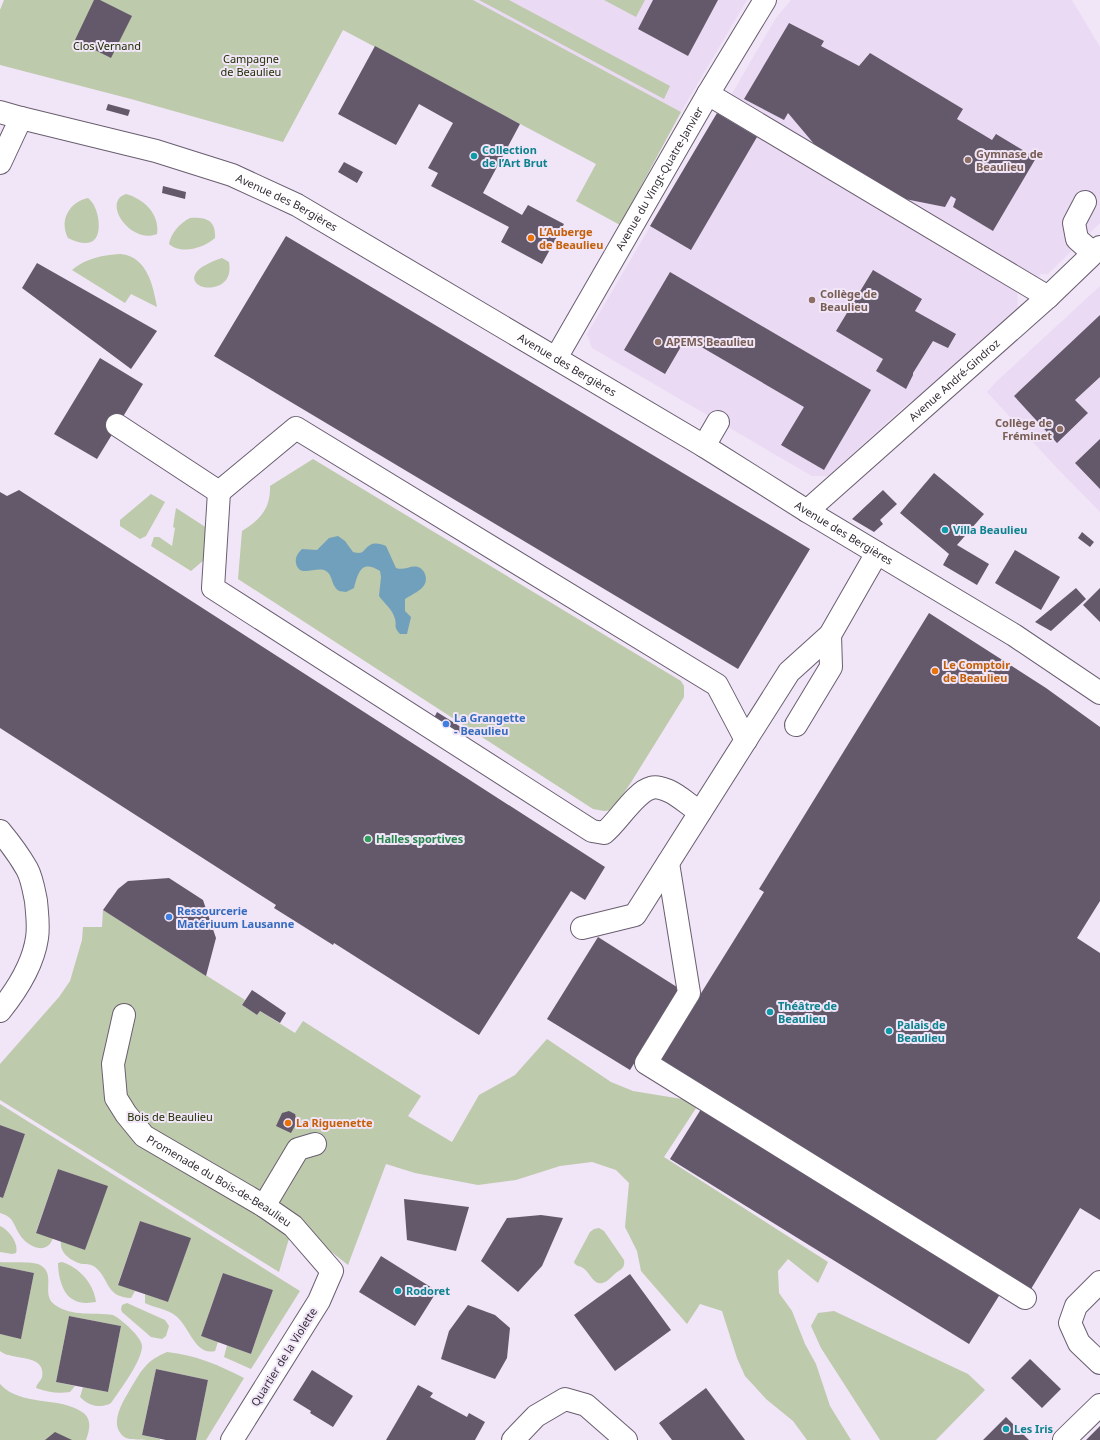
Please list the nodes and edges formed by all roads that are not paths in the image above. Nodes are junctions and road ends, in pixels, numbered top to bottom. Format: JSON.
{"nodes":[{"id":1,"x":766,"y":0,"type":"edge"},
{"id":2,"x":708,"y":94,"type":"junction"},
{"id":3,"x":0,"y":112,"type":"edge"},
{"id":4,"x":21,"y":118,"type":"junction"},
{"id":5,"x":0,"y":163,"type":"edge"},
{"id":6,"x":1085,"y":202,"type":"dead end"},
{"id":7,"x":1097,"y":250,"type":"edge"},
{"id":8,"x":1048,"y":297,"type":"junction"},
{"id":9,"x":556,"y":358,"type":"junction"},
{"id":10,"x":718,"y":422,"type":"dead end"},
{"id":11,"x":117,"y":425,"type":"dead end"},
{"id":12,"x":704,"y":446,"type":"junction"},
{"id":13,"x":219,"y":492,"type":"junction"},
{"id":14,"x":807,"y":511,"type":"junction"},
{"id":15,"x":876,"y":553,"type":"junction"},
{"id":16,"x":830,"y":635,"type":"junction"},
{"id":17,"x":1100,"y":693,"type":"edge"},
{"id":18,"x":796,"y":724,"type":"dead end"},
{"id":19,"x":746,"y":740,"type":"junction"},
{"id":20,"x":700,"y":812,"type":"junction"},
{"id":21,"x":0,"y":831,"type":"edge"},
{"id":22,"x":668,"y":863,"type":"junction"},
{"id":23,"x":582,"y":928,"type":"dead end"},
{"id":24,"x":0,"y":1011,"type":"edge"},
{"id":25,"x":124,"y":1015,"type":"dead end"},
{"id":26,"x":315,"y":1144,"type":"dead end"},
{"id":27,"x":264,"y":1206,"type":"junction"},
{"id":28,"x":332,"y":1272,"type":"joint"},
{"id":29,"x":1100,"y":1282,"type":"edge"},
{"id":30,"x":1025,"y":1298,"type":"dead end"},
{"id":31,"x":1100,"y":1363,"type":"edge"},
{"id":32,"x":1100,"y":1405,"type":"edge"},
{"id":33,"x":232,"y":1440,"type":"edge"},
{"id":34,"x":513,"y":1440,"type":"edge"},
{"id":35,"x":626,"y":1440,"type":"edge"},
{"id":36,"x":1064,"y":1440,"type":"edge"}],
"edges":[{"from":1,"to":2,"type":"street","name":"Avenue du Vingt-Quatre-Janvier"},
{"from":2,"to":8,"type":"street"},
{"from":2,"to":9,"type":"street","name":"Avenue du Vingt-Quatre-Janvier"},
{"from":3,"to":4,"type":"street","name":"Avenue des Bergières"},
{"from":4,"to":5,"type":"street"},
{"from":4,"to":9,"type":"street","name":"Avenue des Bergières"},
{"from":6,"to":7,"type":"street"},
{"from":7,"to":8,"type":"street","name":"Avenue André-Gindroz"},
{"from":8,"to":14,"type":"street","name":"Avenue André-Gindroz"},
{"from":9,"to":12,"type":"street","name":"Avenue des Bergières"},
{"from":10,"to":12,"type":"street"},
{"from":11,"to":13,"type":"street"},
{"from":12,"to":14,"type":"street","name":"Avenue des Bergières"},
{"from":13,"to":19,"type":"street"},
{"from":13,"to":20,"type":"street"},
{"from":14,"to":15,"type":"street","name":"Avenue des Bergières"},
{"from":15,"to":16,"type":"street"},
{"from":15,"to":17,"type":"street","name":"Avenue des Bergières"},
{"from":16,"to":18,"type":"street"},
{"from":16,"to":19,"type":"street"},
{"from":19,"to":20,"type":"street"},
{"from":20,"to":22,"type":"street"},
{"from":21,"to":24,"type":"street"},
{"from":22,"to":23,"type":"street"},
{"from":22,"to":30,"type":"street"},
{"from":25,"to":27,"type":"street","name":"Promenade du Bois-de-Beaulieu"},
{"from":26,"to":27,"type":"street"},
{"from":27,"to":28,"type":"street","name":"Promenade du Bois-de-Beaulieu"},
{"from":28,"to":33,"type":"street","name":"Quartier de la Violette"},
{"from":29,"to":31,"type":"street"},
{"from":32,"to":36,"type":"street"},
{"from":34,"to":35,"type":"street"}]}
